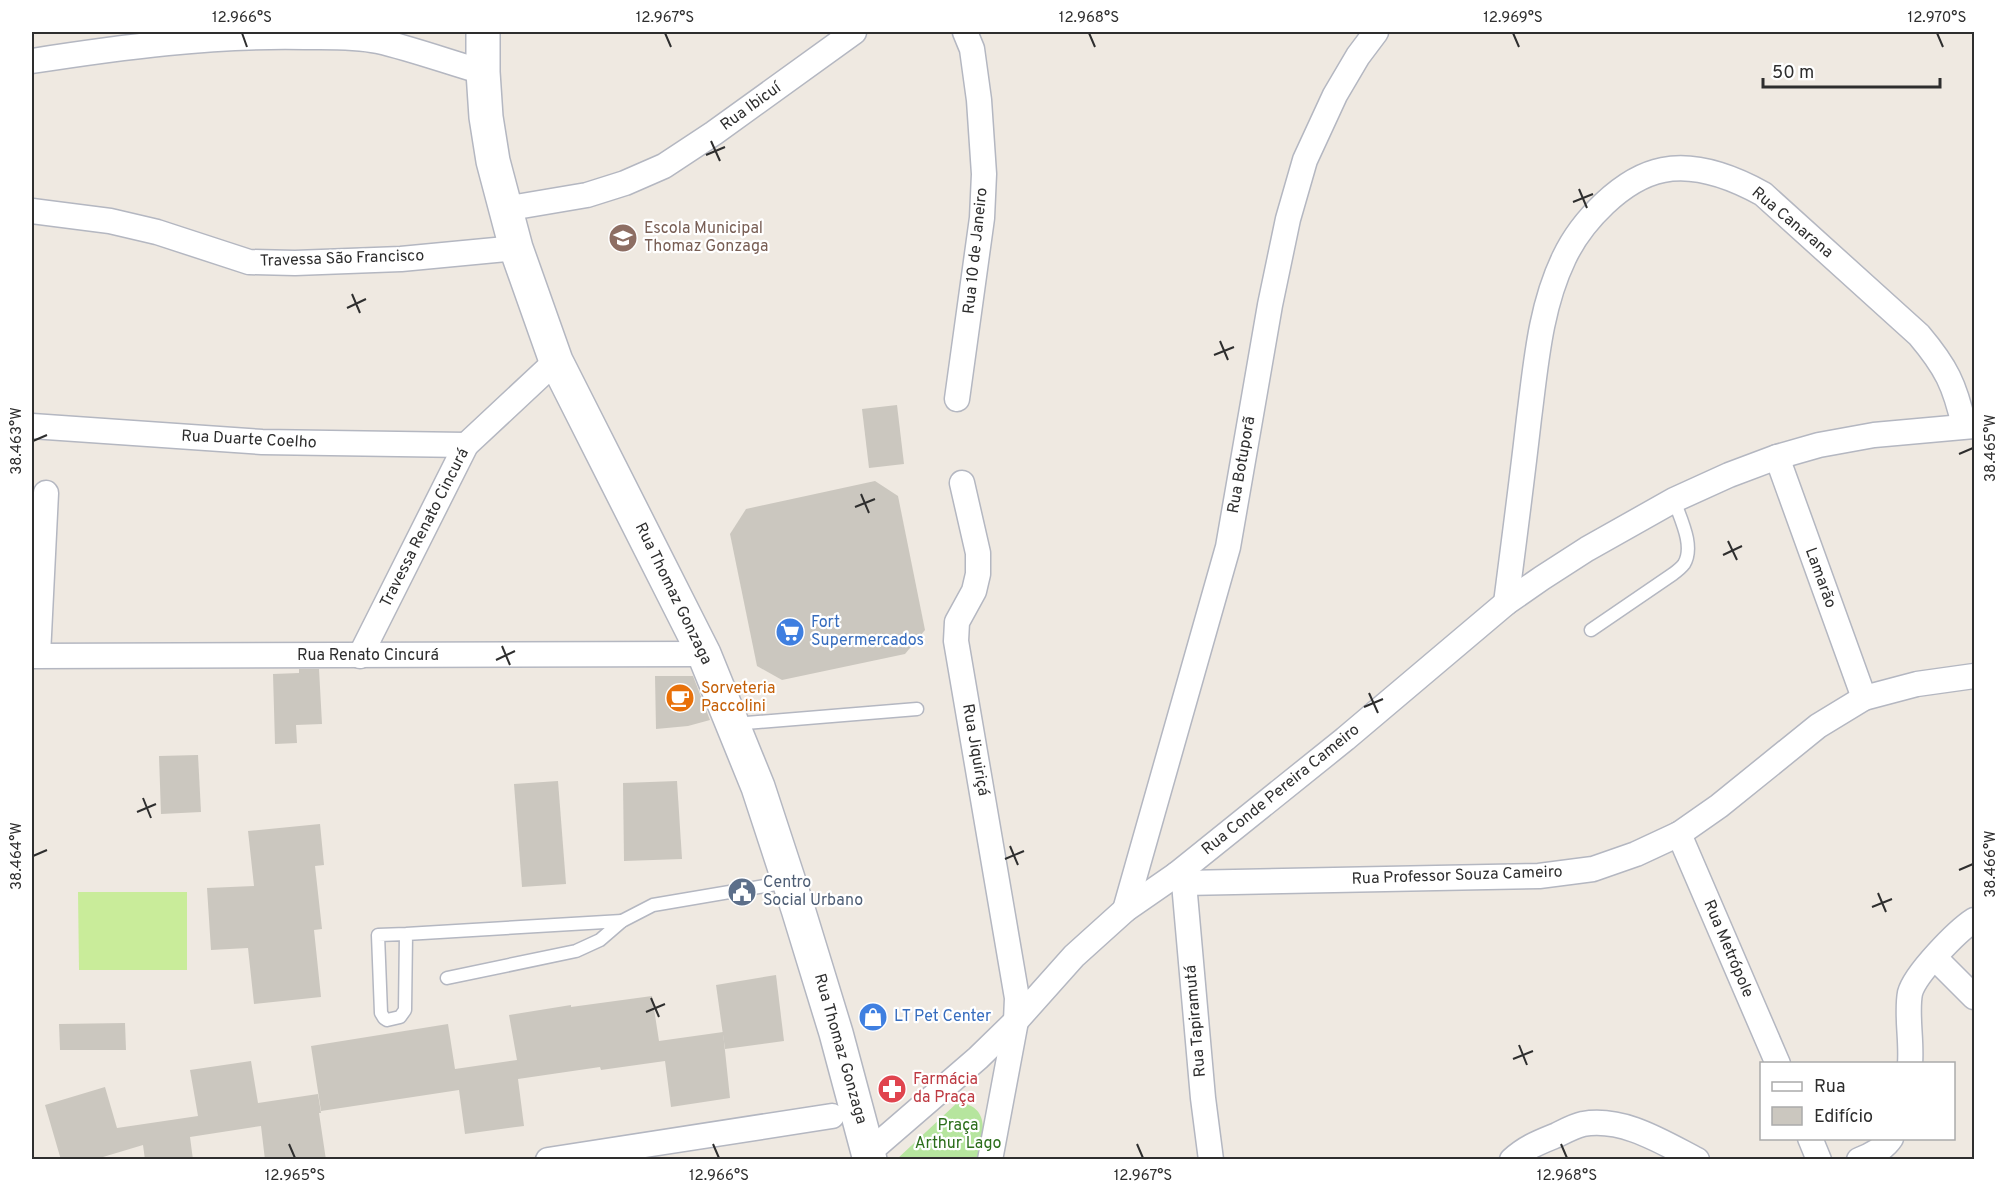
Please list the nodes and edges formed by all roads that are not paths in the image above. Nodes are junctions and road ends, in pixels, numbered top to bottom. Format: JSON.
{"nodes":[{"id":1,"x":483,"y":32,"type":"edge"},
{"id":2,"x":854,"y":32,"type":"edge"},
{"id":3,"x":965,"y":32,"type":"edge"},
{"id":4,"x":1376,"y":32,"type":"edge"},
{"id":5,"x":380,"y":36,"type":"edge"},
{"id":6,"x":32,"y":61,"type":"edge"},
{"id":7,"x":483,"y":72,"type":"junction"},
{"id":8,"x":504,"y":209,"type":"junction"},
{"id":9,"x":32,"y":211,"type":"edge"},
{"id":10,"x":516,"y":248,"type":"junction"},
{"id":11,"x":556,"y":362,"type":"junction"},
{"id":12,"x":957,"y":399,"type":"dead end"},
{"id":13,"x":32,"y":426,"type":"edge"},
{"id":14,"x":1969,"y":426,"type":"edge"},
{"id":15,"x":466,"y":446,"type":"junction"},
{"id":16,"x":1777,"y":457,"type":"junction"},
{"id":17,"x":962,"y":483,"type":"dead end"},
{"id":18,"x":46,"y":493,"type":"dead end"},
{"id":19,"x":1674,"y":500,"type":"junction"},
{"id":20,"x":1506,"y":603,"type":"junction"},
{"id":21,"x":1591,"y":630,"type":"dead end"},
{"id":22,"x":705,"y":654,"type":"junction"},
{"id":23,"x":35,"y":655,"type":"edge"},
{"id":24,"x":360,"y":656,"type":"junction"},
{"id":25,"x":1974,"y":676,"type":"edge"},
{"id":26,"x":1864,"y":698,"type":"junction"},
{"id":27,"x":917,"y":709,"type":"dead end"},
{"id":28,"x":732,"y":724,"type":"junction"},
{"id":29,"x":1679,"y":834,"type":"junction"},
{"id":30,"x":1180,"y":878,"type":"junction"},
{"id":31,"x":789,"y":882,"type":"junction"},
{"id":32,"x":1125,"y":909,"type":"junction"},
{"id":33,"x":1974,"y":920,"type":"edge"},
{"id":34,"x":622,"y":921,"type":"junction"},
{"id":35,"x":406,"y":934,"type":"junction"},
{"id":36,"x":1935,"y":958,"type":"junction"},
{"id":37,"x":447,"y":978,"type":"dead end"},
{"id":38,"x":1974,"y":997,"type":"edge"},
{"id":39,"x":1016,"y":1021,"type":"junction"},
{"id":40,"x":1777,"y":1062,"type":"edge"},
{"id":41,"x":1910,"y":1062,"type":"edge"},
{"id":42,"x":845,"y":1114,"type":"junction"},
{"id":43,"x":1811,"y":1140,"type":"edge"},
{"id":44,"x":1890,"y":1140,"type":"edge"},
{"id":45,"x":869,"y":1156,"type":"edge"},
{"id":46,"x":548,"y":1160,"type":"edge"},
{"id":47,"x":990,"y":1160,"type":"edge"},
{"id":48,"x":1211,"y":1160,"type":"edge"},
{"id":49,"x":1512,"y":1160,"type":"edge"},
{"id":50,"x":1697,"y":1160,"type":"edge"},
{"id":51,"x":1819,"y":1160,"type":"edge"},
{"id":52,"x":1859,"y":1160,"type":"edge"}],
"edges":[{"from":1,"to":7,"type":"main road","name":"Rua Thomaz Gonzaga"},
{"from":2,"to":8,"type":"street","name":"Rua Ibicuí"},
{"from":3,"to":12,"type":"street","name":"Rua 10 de Janeiro"},
{"from":4,"to":32,"type":"street","name":"Rua Botuporã"},
{"from":5,"to":6,"type":"street"},
{"from":5,"to":7,"type":"street"},
{"from":7,"to":8,"type":"main road","name":"Rua Thomaz Gonzaga"},
{"from":8,"to":10,"type":"main road","name":"Rua Thomaz Gonzaga"},
{"from":9,"to":10,"type":"street","name":"Travessa São Francisco"},
{"from":10,"to":11,"type":"main road","name":"Rua Thomaz Gonzaga"},
{"from":11,"to":15,"type":"street","name":"Travessa Renato Cincurá"},
{"from":11,"to":22,"type":"main road","name":"Rua Thomaz Gonzaga"},
{"from":13,"to":15,"type":"street","name":"Rua Duarte Coelho"},
{"from":14,"to":16,"type":"street","name":"Rua Conde Pereira Cameiro"},
{"from":14,"to":20,"type":"street","name":"Rua Canarana"},
{"from":15,"to":24,"type":"street","name":"Travessa Renato Cincurá"},
{"from":16,"to":19,"type":"street","name":"Rua Conde Pereira Cameiro"},
{"from":16,"to":26,"type":"street","name":"Lamarão"},
{"from":17,"to":39,"type":"street","name":"Rua Jiquiriçá"},
{"from":18,"to":23,"type":"street"},
{"from":19,"to":20,"type":"street","name":"Rua Conde Pereira Cameiro"},
{"from":19,"to":21,"type":"lane"},
{"from":20,"to":30,"type":"street","name":"Rua Conde Pereira Cameiro"},
{"from":22,"to":24,"type":"street","name":"Rua Renato Cincurá"},
{"from":22,"to":28,"type":"main road","name":"Rua Thomaz Gonzaga"},
{"from":23,"to":24,"type":"street","name":"Rua Renato Cincurá"},
{"from":25,"to":26,"type":"street","name":"Rua Professor Souza Cameiro"},
{"from":26,"to":29,"type":"street","name":"Rua Professor Souza Cameiro"},
{"from":27,"to":28,"type":"lane"},
{"from":28,"to":31,"type":"main road","name":"Rua Thomaz Gonzaga"},
{"from":29,"to":30,"type":"street","name":"Rua Professor Souza Cameiro"},
{"from":29,"to":40,"type":"street","name":"Rua Metrópole"},
{"from":30,"to":32,"type":"street","name":"Rua Conde Pereira Cameiro"},
{"from":30,"to":48,"type":"street","name":"Rua Tapiramutá"},
{"from":31,"to":34,"type":"lane"},
{"from":31,"to":42,"type":"main road","name":"Rua Thomaz Gonzaga"},
{"from":32,"to":39,"type":"street","name":"Rua Conde Pereira Cameiro"},
{"from":33,"to":36,"type":"street"},
{"from":34,"to":35,"type":"lane"},
{"from":34,"to":37,"type":"lane"},
{"from":35,"to":35,"type":"lane"},
{"from":36,"to":38,"type":"street"},
{"from":36,"to":41,"type":"street"},
{"from":39,"to":45,"type":"street","name":"Rua Conde Pereira Cameiro"},
{"from":39,"to":47,"type":"street"},
{"from":42,"to":45,"type":"main road","name":"Rua Thomaz Gonzaga"},
{"from":42,"to":46,"type":"street"},
{"from":43,"to":51,"type":"street"},
{"from":44,"to":52,"type":"street"},
{"from":49,"to":50,"type":"street"}]}
